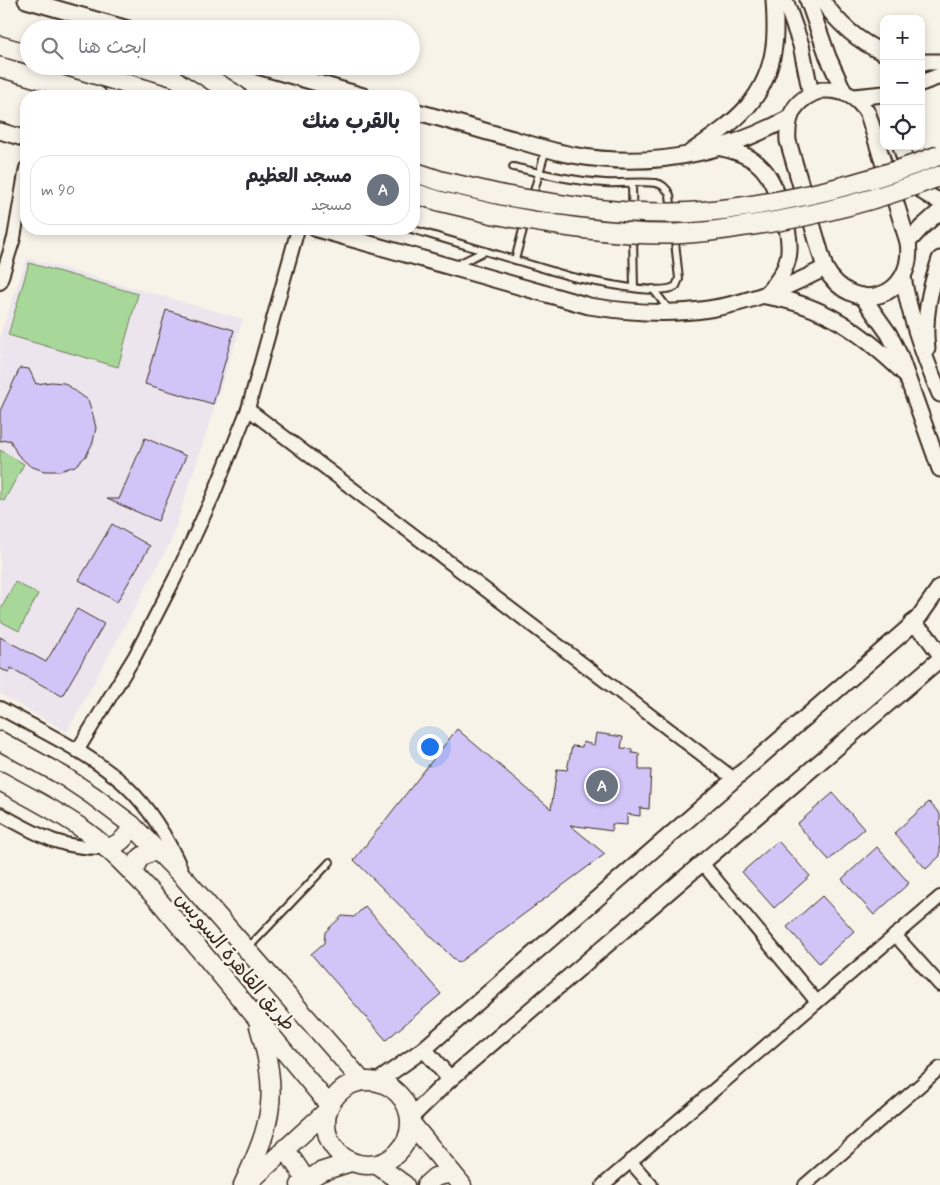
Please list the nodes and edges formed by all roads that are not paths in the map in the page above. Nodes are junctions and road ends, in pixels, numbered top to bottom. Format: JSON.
{"nodes":[{"id":1,"x":26,"y":0,"type":"edge"},
{"id":2,"x":774,"y":0,"type":"edge"},
{"id":3,"x":785,"y":0,"type":"edge"},
{"id":4,"x":808,"y":0,"type":"edge"},
{"id":5,"x":822,"y":0,"type":"edge"},
{"id":6,"x":96,"y":20,"type":"edge"},
{"id":7,"x":0,"y":46,"type":"edge"},
{"id":8,"x":880,"y":51,"type":"edge"},
{"id":9,"x":20,"y":52,"type":"edge"},
{"id":10,"x":925,"y":62,"type":"edge"},
{"id":11,"x":940,"y":62,"type":"edge"},
{"id":12,"x":0,"y":67,"type":"edge"},
{"id":13,"x":20,"y":73,"type":"edge"},
{"id":14,"x":27,"y":75,"type":"edge"},
{"id":15,"x":98,"y":75,"type":"edge"},
{"id":16,"x":204,"y":75,"type":"edge"},
{"id":17,"x":290,"y":75,"type":"edge"},
{"id":18,"x":940,"y":76,"type":"edge"},
{"id":19,"x":925,"y":82,"type":"edge"},
{"id":20,"x":77,"y":90,"type":"edge"},
{"id":21,"x":147,"y":90,"type":"edge"},
{"id":22,"x":228,"y":90,"type":"edge"},
{"id":23,"x":342,"y":90,"type":"edge"},
{"id":24,"x":811,"y":94,"type":"junction"},
{"id":25,"x":849,"y":94,"type":"junction"},
{"id":26,"x":880,"y":94,"type":"edge"},
{"id":27,"x":420,"y":113,"type":"edge"},
{"id":28,"x":789,"y":118,"type":"junction"},
{"id":29,"x":0,"y":131,"type":"edge"},
{"id":30,"x":20,"y":137,"type":"edge"},
{"id":31,"x":546,"y":148,"type":"junction"},
{"id":32,"x":721,"y":148,"type":"junction"},
{"id":33,"x":902,"y":150,"type":"edge"},
{"id":34,"x":940,"y":155,"type":"edge"},
{"id":35,"x":684,"y":156,"type":"junction"},
{"id":36,"x":513,"y":167,"type":"dead end"},
{"id":37,"x":539,"y":173,"type":"junction"},
{"id":38,"x":420,"y":174,"type":"edge"},
{"id":39,"x":940,"y":176,"type":"edge"},
{"id":40,"x":632,"y":184,"type":"junction"},
{"id":41,"x":420,"y":195,"type":"edge"},
{"id":42,"x":940,"y":201,"type":"edge"},
{"id":43,"x":20,"y":203,"type":"edge"},
{"id":44,"x":940,"y":211,"type":"edge"},
{"id":45,"x":420,"y":232,"type":"edge"},
{"id":46,"x":296,"y":235,"type":"edge"},
{"id":47,"x":339,"y":235,"type":"edge"},
{"id":48,"x":908,"y":242,"type":"junction"},
{"id":49,"x":486,"y":251,"type":"junction"},
{"id":50,"x":515,"y":260,"type":"junction"},
{"id":51,"x":940,"y":260,"type":"edge"},
{"id":52,"x":453,"y":266,"type":"junction"},
{"id":53,"x":825,"y":268,"type":"junction"},
{"id":54,"x":903,"y":276,"type":"junction"},
{"id":55,"x":0,"y":283,"type":"edge"},
{"id":56,"x":634,"y":288,"type":"junction"},
{"id":57,"x":653,"y":289,"type":"junction"},
{"id":58,"x":764,"y":296,"type":"junction"},
{"id":59,"x":862,"y":296,"type":"junction"},
{"id":60,"x":671,"y":313,"type":"junction"},
{"id":61,"x":929,"y":368,"type":"junction"},
{"id":62,"x":907,"y":376,"type":"junction"},
{"id":63,"x":940,"y":394,"type":"edge"},
{"id":64,"x":248,"y":410,"type":"junction"},
{"id":65,"x":940,"y":468,"type":"edge"},
{"id":66,"x":940,"y":586,"type":"edge"},
{"id":67,"x":912,"y":623,"type":"junction"},
{"id":68,"x":940,"y":654,"type":"edge"},
{"id":69,"x":940,"y":659,"type":"edge"},
{"id":70,"x":0,"y":708,"type":"edge"},
{"id":71,"x":0,"y":741,"type":"edge"},
{"id":72,"x":77,"y":752,"type":"junction"},
{"id":73,"x":734,"y":779,"type":"junction"},
{"id":74,"x":0,"y":781,"type":"edge"},
{"id":75,"x":0,"y":814,"type":"edge"},
{"id":76,"x":132,"y":825,"type":"junction"},
{"id":77,"x":106,"y":848,"type":"junction"},
{"id":78,"x":159,"y":852,"type":"junction"},
{"id":79,"x":330,"y":862,"type":"dead end"},
{"id":80,"x":702,"y":863,"type":"junction"},
{"id":81,"x":134,"y":875,"type":"junction"},
{"id":82,"x":186,"y":880,"type":"junction"},
{"id":83,"x":940,"y":897,"type":"edge"},
{"id":84,"x":895,"y":935,"type":"junction"},
{"id":85,"x":247,"y":950,"type":"junction"},
{"id":86,"x":940,"y":985,"type":"edge"},
{"id":87,"x":817,"y":1002,"type":"junction"},
{"id":88,"x":256,"y":1018,"type":"junction"},
{"id":89,"x":424,"y":1049,"type":"junction"},
{"id":90,"x":940,"y":1068,"type":"edge"},
{"id":91,"x":450,"y":1079,"type":"junction"},
{"id":92,"x":370,"y":1082,"type":"junction"},
{"id":93,"x":329,"y":1108,"type":"junction"},
{"id":94,"x":410,"y":1120,"type":"junction"},
{"id":95,"x":286,"y":1148,"type":"junction"},
{"id":96,"x":630,"y":1161,"type":"junction"},
{"id":97,"x":351,"y":1162,"type":"junction"},
{"id":98,"x":377,"y":1165,"type":"junction"},
{"id":99,"x":457,"y":1179,"type":"edge"},
{"id":100,"x":303,"y":1183,"type":"edge"},
{"id":101,"x":244,"y":1185,"type":"edge"},
{"id":102,"x":405,"y":1185,"type":"edge"},
{"id":103,"x":426,"y":1185,"type":"edge"},
{"id":104,"x":603,"y":1185,"type":"edge"},
{"id":105,"x":651,"y":1185,"type":"edge"},
{"id":106,"x":805,"y":1185,"type":"edge"}],
"edges":[{"from":1,"to":6,"type":"street"},
{"from":2,"to":35,"type":"street"},
{"from":3,"to":24,"type":"street"},
{"from":4,"to":25,"type":"street"},
{"from":5,"to":8,"type":"street"},
{"from":7,"to":9,"type":"main road"},
{"from":10,"to":11,"type":"street"},
{"from":12,"to":13,"type":"main road"},
{"from":14,"to":20,"type":"main road"},
{"from":15,"to":21,"type":"main road"},
{"from":16,"to":22,"type":"main road"},
{"from":17,"to":23,"type":"street"},
{"from":18,"to":19,"type":"street"},
{"from":24,"to":25,"type":"street"},
{"from":24,"to":28,"type":"street"},
{"from":25,"to":26,"type":"street"},
{"from":25,"to":48,"type":"street"},
{"from":27,"to":31,"type":"street"},
{"from":28,"to":32,"type":"street"},
{"from":28,"to":53,"type":"street"},
{"from":29,"to":30,"type":"street"},
{"from":31,"to":35,"type":"street"},
{"from":31,"to":37,"type":"lane"},
{"from":32,"to":35,"type":"street"},
{"from":32,"to":58,"type":"street"},
{"from":33,"to":42,"type":"street"},
{"from":34,"to":38,"type":"main road","bridge":true},
{"from":36,"to":37,"type":"lane"},
{"from":37,"to":40,"type":"lane"},
{"from":37,"to":50,"type":"lane"},
{"from":39,"to":41,"type":"main road","bridge":true},
{"from":40,"to":56,"type":"lane"},
{"from":40,"to":57,"type":"lane"},
{"from":43,"to":55,"type":"street"},
{"from":44,"to":48,"type":"street"},
{"from":45,"to":49,"type":"lane"},
{"from":46,"to":64,"type":"street"},
{"from":47,"to":52,"type":"street"},
{"from":48,"to":54,"type":"street"},
{"from":49,"to":50,"type":"lane"},
{"from":49,"to":52,"type":"lane"},
{"from":50,"to":56,"type":"lane"},
{"from":51,"to":61,"type":"street"},
{"from":52,"to":60,"type":"street"},
{"from":53,"to":58,"type":"street"},
{"from":53,"to":59,"type":"street"},
{"from":54,"to":59,"type":"street"},
{"from":54,"to":61,"type":"street"},
{"from":56,"to":57,"type":"lane"},
{"from":57,"to":60,"type":"lane"},
{"from":58,"to":60,"type":"street"},
{"from":58,"to":62,"type":"street"},
{"from":59,"to":62,"type":"street"},
{"from":61,"to":63,"type":"street"},
{"from":62,"to":65,"type":"street"},
{"from":64,"to":72,"type":"street"},
{"from":64,"to":73,"type":"street"},
{"from":66,"to":67,"type":"street"},
{"from":67,"to":68,"type":"street"},
{"from":67,"to":73,"type":"street"},
{"from":69,"to":80,"type":"street"},
{"from":70,"to":72,"type":"street","name":"طريق القاهرة السويس"},
{"from":71,"to":76,"type":"main road","name":"طريق القاهرة السويس"},
{"from":72,"to":82,"type":"street","name":"طريق القاهرة السويس"},
{"from":73,"to":89,"type":"street"},
{"from":74,"to":77,"type":"main road","name":"طريق القاهرة السويس"},
{"from":75,"to":77,"type":"street"},
{"from":76,"to":77,"type":"main road"},
{"from":76,"to":78,"type":"main road","name":"طريق القاهرة السويس"},
{"from":77,"to":81,"type":"main road","name":"طريق القاهرة السويس"},
{"from":78,"to":81,"type":"main road"},
{"from":78,"to":82,"type":"main road","name":"طريق القاهرة السويس"},
{"from":79,"to":85,"type":"lane"},
{"from":80,"to":87,"type":"street"},
{"from":80,"to":91,"type":"street"},
{"from":81,"to":88,"type":"main road","name":"طريق القاهرة السويس"},
{"from":82,"to":85,"type":"main road","name":"طريق القاهرة السويس"},
{"from":83,"to":84,"type":"street"},
{"from":84,"to":86,"type":"street"},
{"from":84,"to":87,"type":"street"},
{"from":85,"to":92,"type":"main road","name":"طريق القاهرة السويس"},
{"from":87,"to":96,"type":"street"},
{"from":88,"to":93,"type":"main road","name":"طريق القاهرة السويس"},
{"from":88,"to":101,"type":"main road"},
{"from":89,"to":91,"type":"street"},
{"from":89,"to":92,"type":"street"},
{"from":90,"to":106,"type":"street"},
{"from":91,"to":94,"type":"street"},
{"from":92,"to":93,"type":"main road"},
{"from":92,"to":94,"type":"main road"},
{"from":93,"to":95,"type":"main road"},
{"from":93,"to":97,"type":"main road"},
{"from":94,"to":98,"type":"main road"},
{"from":94,"to":99,"type":"main road"},
{"from":95,"to":100,"type":"main road"},
{"from":95,"to":101,"type":"main road"},
{"from":96,"to":104,"type":"street"},
{"from":96,"to":105,"type":"street"},
{"from":97,"to":98,"type":"main road"},
{"from":97,"to":100,"type":"main road"},
{"from":98,"to":102,"type":"main road"},
{"from":99,"to":103,"type":"main road"}]}
